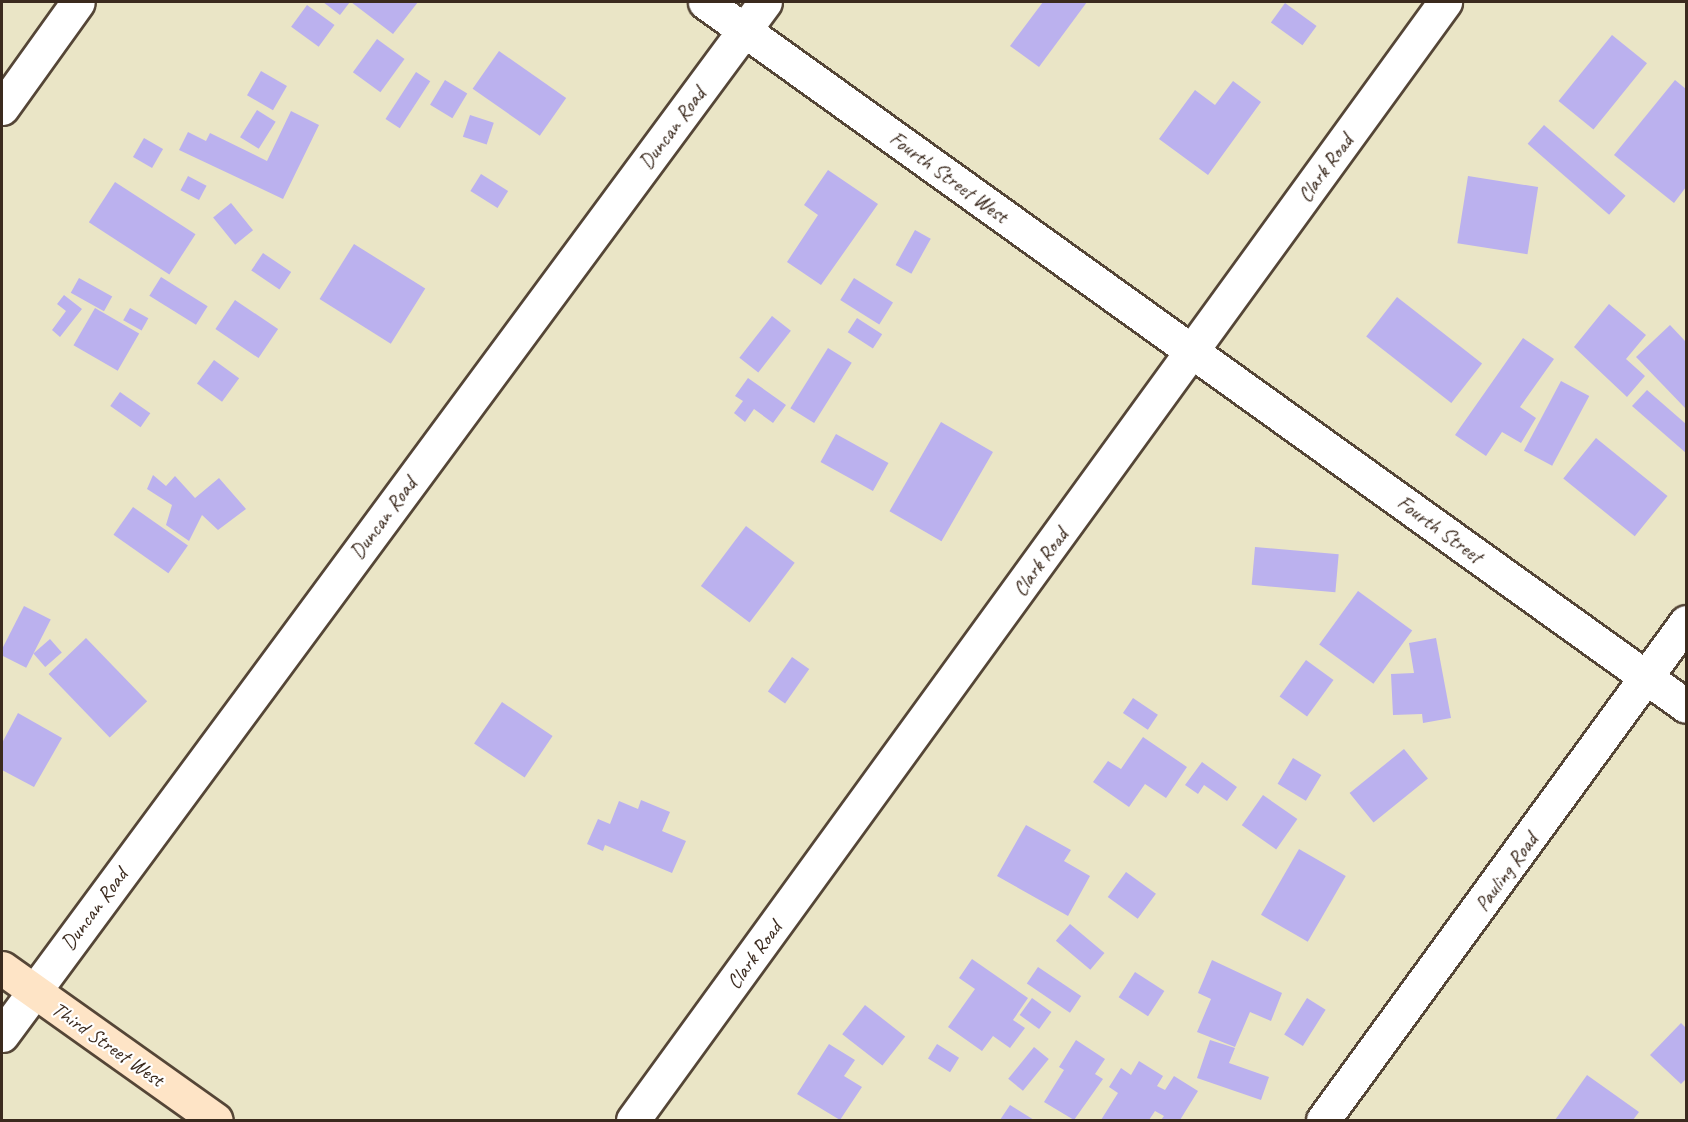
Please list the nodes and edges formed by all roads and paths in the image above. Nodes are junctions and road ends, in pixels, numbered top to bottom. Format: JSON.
{"nodes":[{"id":1,"x":78,"y":2,"type":"edge"},
{"id":2,"x":705,"y":2,"type":"edge"},
{"id":3,"x":765,"y":2,"type":"edge"},
{"id":4,"x":1445,"y":2,"type":"edge"},
{"id":5,"x":745,"y":30,"type":"junction"},
{"id":6,"x":2,"y":108,"type":"edge"},
{"id":7,"x":1193,"y":352,"type":"junction"},
{"id":8,"x":1686,"y":622,"type":"edge"},
{"id":9,"x":1649,"y":678,"type":"junction"},
{"id":10,"x":1686,"y":706,"type":"edge"},
{"id":11,"x":2,"y":968,"type":"edge"},
{"id":12,"x":33,"y":991,"type":"junction"},
{"id":13,"x":2,"y":1035,"type":"edge"},
{"id":14,"x":216,"y":1120,"type":"edge"},
{"id":15,"x":633,"y":1120,"type":"edge"},
{"id":16,"x":1323,"y":1120,"type":"edge"}],
"edges":[{"from":1,"to":6,"type":"street"},
{"from":2,"to":5,"type":"street","name":"Fourth Street West"},
{"from":3,"to":5,"type":"street","name":"Duncan Road"},
{"from":4,"to":7,"type":"street","name":"Clark Road"},
{"from":5,"to":7,"type":"street","name":"Fourth Street West"},
{"from":5,"to":12,"type":"street","name":"Duncan Road"},
{"from":7,"to":9,"type":"street","name":"Fourth Street"},
{"from":7,"to":15,"type":"street","name":"Clark Road"},
{"from":8,"to":9,"type":"street","name":"Pauling Road"},
{"from":9,"to":10,"type":"street","name":"Fourth Street"},
{"from":9,"to":16,"type":"street","name":"Pauling Road"},
{"from":11,"to":12,"type":"main road","name":"Third Street West"},
{"from":12,"to":13,"type":"street","name":"Duncan Road"},
{"from":12,"to":14,"type":"main road","name":"Third Street West"}]}
